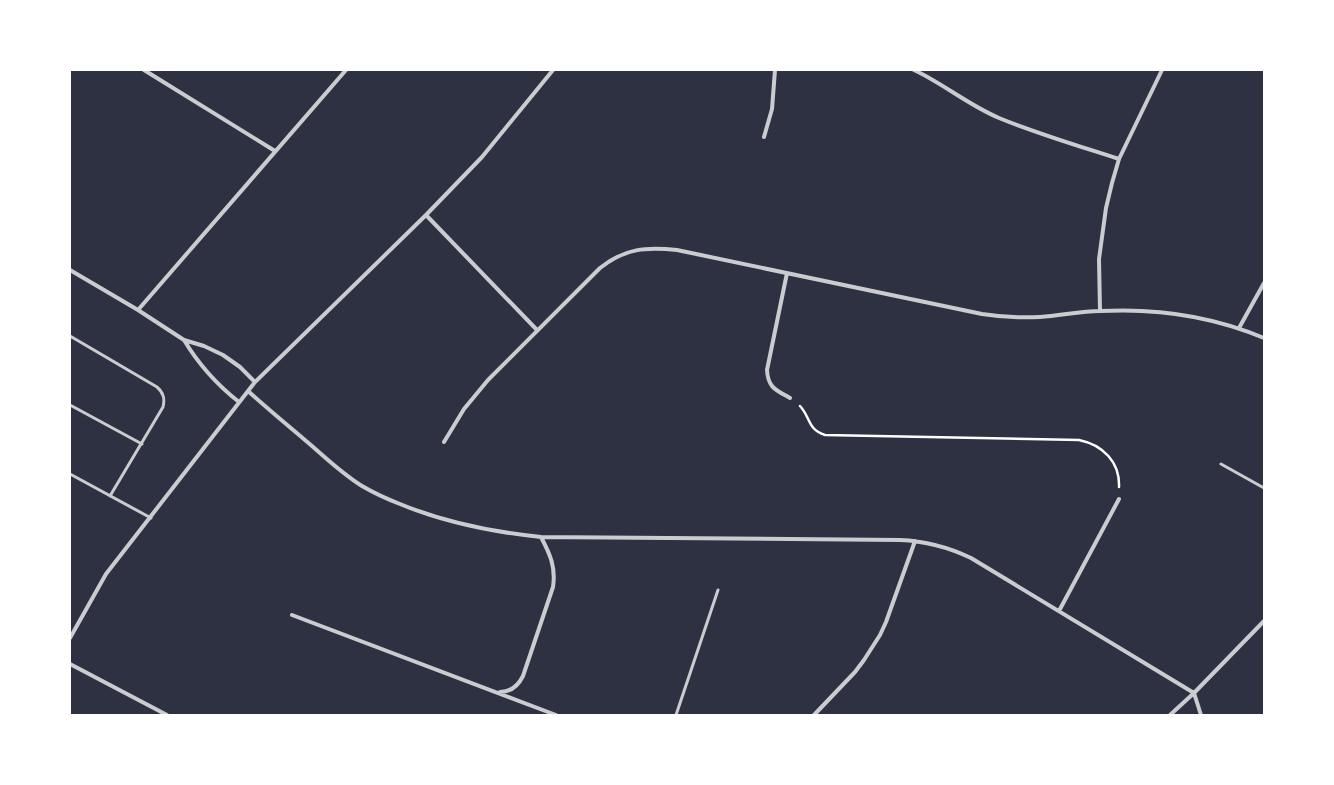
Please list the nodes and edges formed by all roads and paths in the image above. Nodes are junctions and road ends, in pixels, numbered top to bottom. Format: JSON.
{"nodes":[{"id":1,"x":144,"y":70,"type":"edge"},
{"id":2,"x":346,"y":70,"type":"edge"},
{"id":3,"x":553,"y":70,"type":"edge"},
{"id":4,"x":775,"y":70,"type":"edge"},
{"id":5,"x":914,"y":70,"type":"edge"},
{"id":6,"x":1162,"y":70,"type":"edge"},
{"id":7,"x":764,"y":137,"type":"dead end"},
{"id":8,"x":276,"y":152,"type":"junction"},
{"id":9,"x":1119,"y":160,"type":"junction"},
{"id":10,"x":426,"y":215,"type":"junction"},
{"id":11,"x":70,"y":270,"type":"edge"},
{"id":12,"x":787,"y":274,"type":"junction"},
{"id":13,"x":1264,"y":283,"type":"edge"},
{"id":14,"x":138,"y":310,"type":"junction"},
{"id":15,"x":1100,"y":310,"type":"junction"},
{"id":16,"x":1239,"y":328,"type":"junction"},
{"id":17,"x":537,"y":330,"type":"junction"},
{"id":18,"x":70,"y":336,"type":"edge"},
{"id":19,"x":1264,"y":338,"type":"edge"},
{"id":20,"x":184,"y":340,"type":"junction"},
{"id":21,"x":255,"y":382,"type":"junction"},
{"id":22,"x":248,"y":391,"type":"junction"},
{"id":23,"x":790,"y":398,"type":"joint"},
{"id":24,"x":239,"y":402,"type":"junction"},
{"id":25,"x":70,"y":405,"type":"edge"},
{"id":26,"x":444,"y":442,"type":"dead end"},
{"id":27,"x":142,"y":444,"type":"junction"},
{"id":28,"x":1221,"y":464,"type":"dead end"},
{"id":29,"x":70,"y":474,"type":"edge"},
{"id":30,"x":1264,"y":488,"type":"edge"},
{"id":31,"x":110,"y":496,"type":"junction"},
{"id":32,"x":1119,"y":499,"type":"joint"},
{"id":33,"x":150,"y":518,"type":"junction"},
{"id":34,"x":541,"y":537,"type":"junction"},
{"id":35,"x":915,"y":541,"type":"junction"},
{"id":36,"x":718,"y":590,"type":"dead end"},
{"id":37,"x":1059,"y":611,"type":"junction"},
{"id":38,"x":292,"y":615,"type":"dead end"},
{"id":39,"x":1264,"y":621,"type":"edge"},
{"id":40,"x":70,"y":638,"type":"edge"},
{"id":41,"x":70,"y":664,"type":"edge"},
{"id":42,"x":497,"y":692,"type":"junction"},
{"id":43,"x":1194,"y":693,"type":"junction"},
{"id":44,"x":167,"y":715,"type":"edge"},
{"id":45,"x":556,"y":715,"type":"edge"},
{"id":46,"x":676,"y":715,"type":"edge"},
{"id":47,"x":814,"y":715,"type":"edge"},
{"id":48,"x":1170,"y":715,"type":"edge"},
{"id":49,"x":1200,"y":715,"type":"edge"}],
"edges":[{"from":1,"to":8,"type":"street"},
{"from":2,"to":8,"type":"street"},
{"from":3,"to":10,"type":"street"},
{"from":4,"to":7,"type":"street"},
{"from":5,"to":9,"type":"street"},
{"from":6,"to":9,"type":"street"},
{"from":8,"to":14,"type":"street"},
{"from":9,"to":15,"type":"street"},
{"from":10,"to":17,"type":"street"},
{"from":10,"to":21,"type":"street"},
{"from":11,"to":14,"type":"street"},
{"from":12,"to":15,"type":"street"},
{"from":12,"to":17,"type":"street"},
{"from":12,"to":23,"type":"street"},
{"from":13,"to":16,"type":"street"},
{"from":14,"to":20,"type":"street"},
{"from":15,"to":16,"type":"street"},
{"from":16,"to":19,"type":"street"},
{"from":17,"to":26,"type":"street"},
{"from":18,"to":27,"type":"lane"},
{"from":20,"to":21,"type":"street"},
{"from":20,"to":24,"type":"street"},
{"from":21,"to":22,"type":"street"},
{"from":22,"to":24,"type":"street"},
{"from":22,"to":34,"type":"street"},
{"from":23,"to":32,"type":"path"},
{"from":24,"to":33,"type":"street"},
{"from":25,"to":27,"type":"lane"},
{"from":27,"to":31,"type":"lane"},
{"from":28,"to":30,"type":"lane"},
{"from":29,"to":31,"type":"lane"},
{"from":31,"to":33,"type":"lane"},
{"from":32,"to":37,"type":"street"},
{"from":33,"to":40,"type":"street"},
{"from":34,"to":35,"type":"street"},
{"from":34,"to":42,"type":"street"},
{"from":35,"to":37,"type":"street"},
{"from":35,"to":47,"type":"street"},
{"from":36,"to":46,"type":"lane"},
{"from":37,"to":43,"type":"street"},
{"from":38,"to":42,"type":"street"},
{"from":39,"to":43,"type":"street"},
{"from":41,"to":44,"type":"street"},
{"from":42,"to":45,"type":"street"},
{"from":43,"to":48,"type":"street"},
{"from":43,"to":49,"type":"street"}]}
